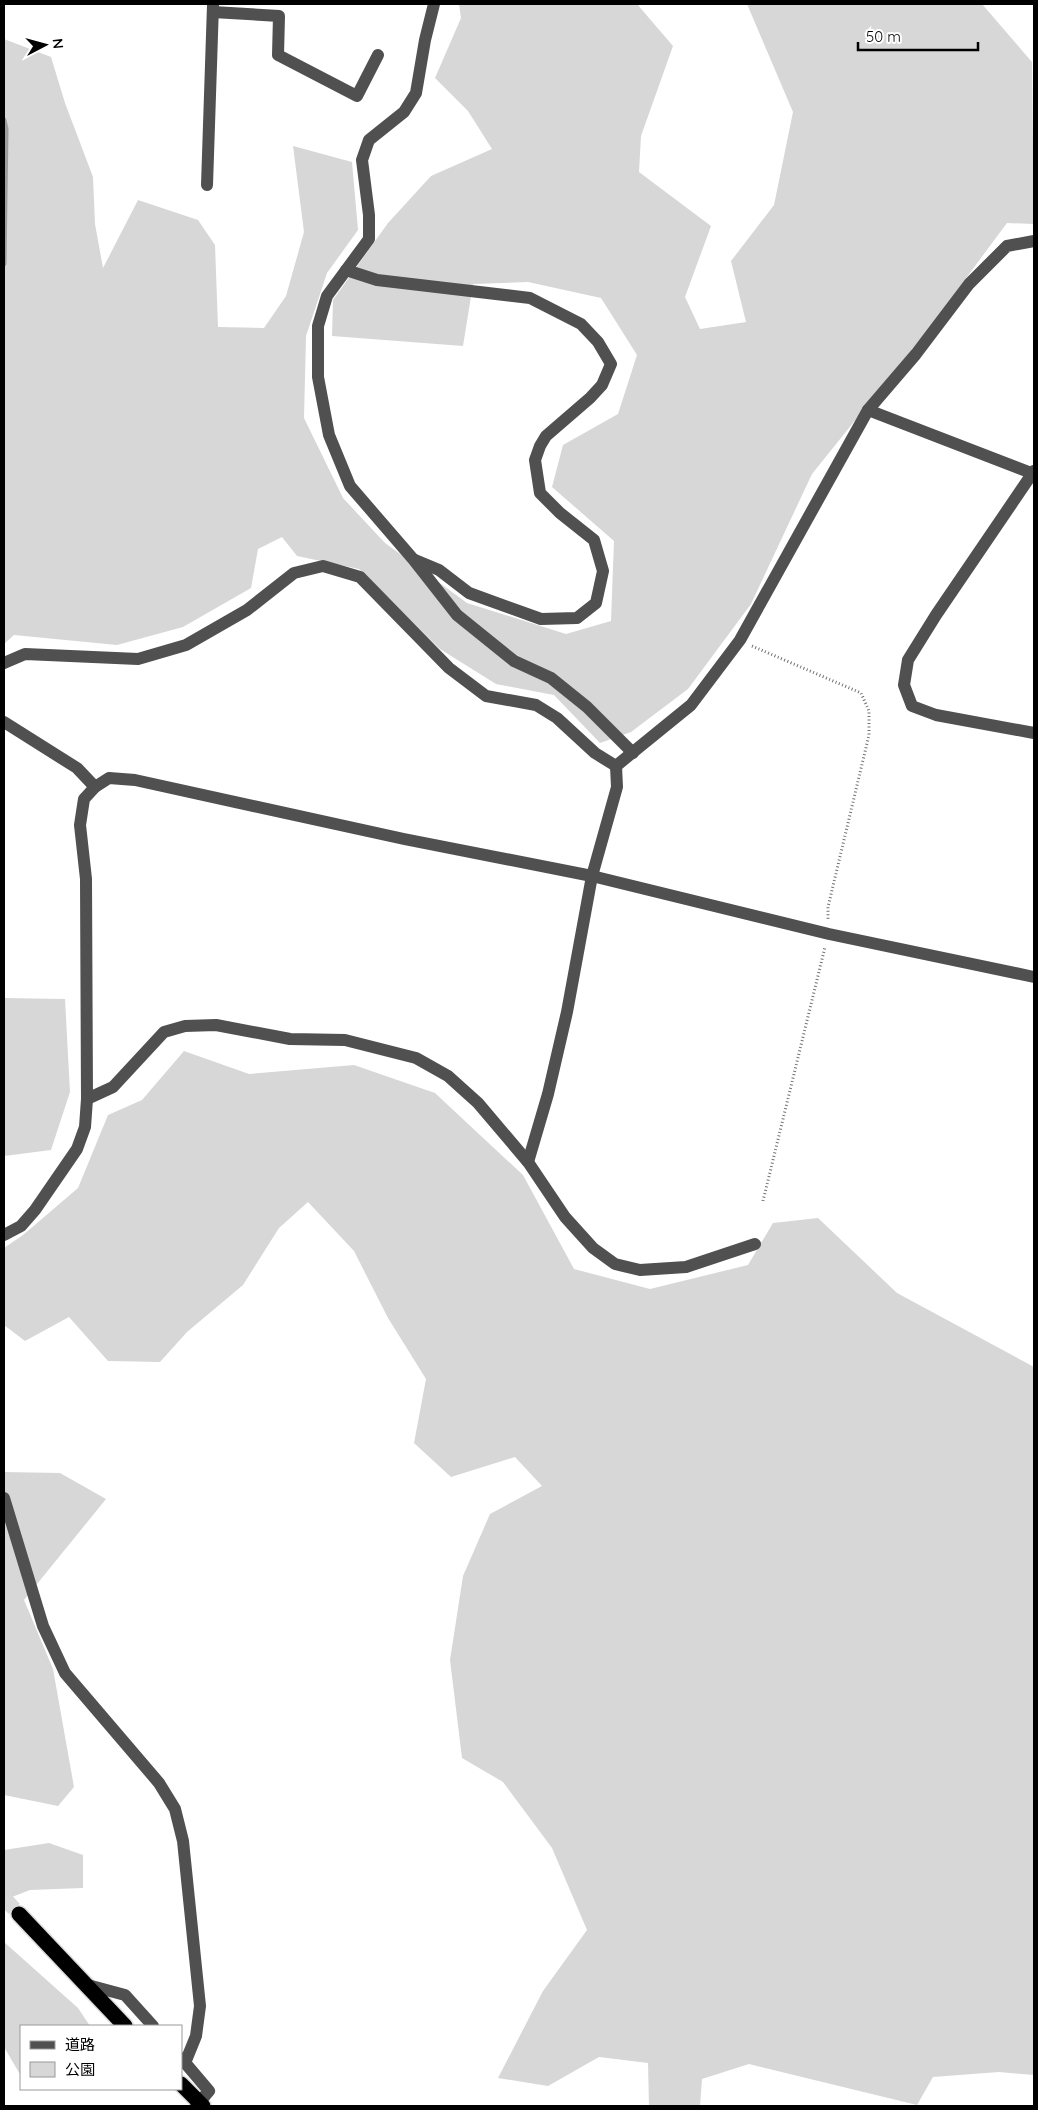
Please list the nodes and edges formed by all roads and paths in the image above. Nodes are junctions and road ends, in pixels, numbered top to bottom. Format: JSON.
{"nodes":[{"id":1,"x":434,"y":4,"type":"edge"},
{"id":2,"x":213,"y":8,"type":"edge"},
{"id":3,"x":378,"y":55,"type":"dead end"},
{"id":4,"x":207,"y":185,"type":"dead end"},
{"id":5,"x":1034,"y":241,"type":"edge"},
{"id":6,"x":346,"y":270,"type":"junction"},
{"id":7,"x":868,"y":410,"type":"junction"},
{"id":8,"x":1034,"y":473,"type":"edge"},
{"id":9,"x":413,"y":559,"type":"junction"},
{"id":10,"x":740,"y":640,"type":"junction"},
{"id":11,"x":4,"y":663,"type":"edge"},
{"id":12,"x":4,"y":722,"type":"edge"},
{"id":13,"x":1034,"y":733,"type":"edge"},
{"id":14,"x":633,"y":752,"type":"junction"},
{"id":15,"x":616,"y":766,"type":"junction"},
{"id":16,"x":95,"y":787,"type":"junction"},
{"id":17,"x":592,"y":876,"type":"junction"},
{"id":18,"x":829,"y":934,"type":"junction"},
{"id":19,"x":1034,"y":977,"type":"edge"},
{"id":20,"x":87,"y":1099,"type":"junction"},
{"id":21,"x":528,"y":1162,"type":"junction"},
{"id":22,"x":763,"y":1201,"type":"dead end"},
{"id":23,"x":4,"y":1235,"type":"edge"},
{"id":24,"x":755,"y":1244,"type":"dead end"},
{"id":25,"x":4,"y":1498,"type":"edge"},
{"id":26,"x":19,"y":1914,"type":"tunnel mouth"},
{"id":27,"x":84,"y":1984,"type":"junction"},
{"id":28,"x":124,"y":2025,"type":"edge"},
{"id":29,"x":152,"y":2025,"type":"edge"},
{"id":30,"x":183,"y":2061,"type":"edge"},
{"id":31,"x":182,"y":2085,"type":"edge"},
{"id":32,"x":199,"y":2105,"type":"edge"}],
"edges":[{"from":1,"to":6,"type":"street"},
{"from":2,"to":3,"type":"street"},
{"from":2,"to":4,"type":"street"},
{"from":5,"to":7,"type":"street"},
{"from":6,"to":9,"type":"street"},
{"from":6,"to":9,"type":"street"},
{"from":7,"to":8,"type":"street"},
{"from":7,"to":10,"type":"street"},
{"from":8,"to":13,"type":"street"},
{"from":9,"to":14,"type":"street"},
{"from":10,"to":14,"type":"street"},
{"from":10,"to":18,"type":"path"},
{"from":11,"to":15,"type":"street"},
{"from":12,"to":16,"type":"street"},
{"from":14,"to":15,"type":"street"},
{"from":15,"to":17,"type":"street"},
{"from":16,"to":17,"type":"street"},
{"from":16,"to":20,"type":"street"},
{"from":17,"to":18,"type":"street"},
{"from":17,"to":21,"type":"street"},
{"from":18,"to":19,"type":"street"},
{"from":18,"to":22,"type":"path"},
{"from":20,"to":21,"type":"street"},
{"from":20,"to":23,"type":"street"},
{"from":21,"to":24,"type":"street"},
{"from":25,"to":30,"type":"street"},
{"from":26,"to":27,"type":"highway"},
{"from":27,"to":28,"type":"highway"},
{"from":27,"to":29,"type":"street"},
{"from":30,"to":32,"type":"street"},
{"from":31,"to":32,"type":"highway"}]}
